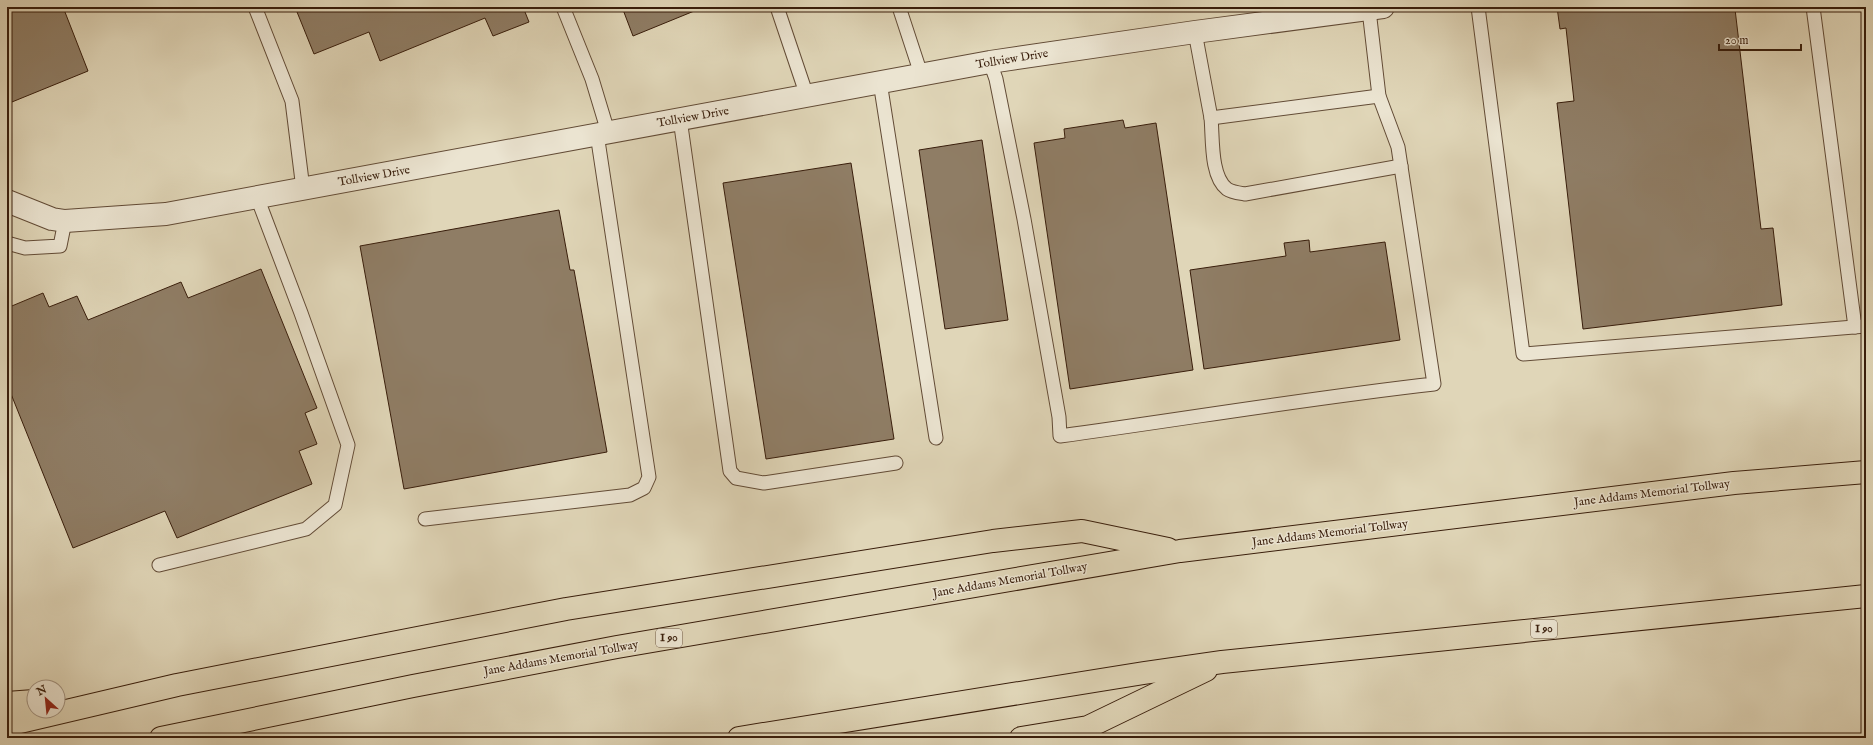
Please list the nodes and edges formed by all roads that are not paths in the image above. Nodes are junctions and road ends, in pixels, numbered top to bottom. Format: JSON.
{"nodes":[{"id":1,"x":256,"y":7,"type":"edge"},
{"id":2,"x":563,"y":7,"type":"edge"},
{"id":3,"x":777,"y":7,"type":"edge"},
{"id":4,"x":899,"y":7,"type":"edge"},
{"id":5,"x":1478,"y":7,"type":"edge"},
{"id":6,"x":1813,"y":7,"type":"edge"},
{"id":7,"x":1376,"y":8,"type":"edge"},
{"id":8,"x":1194,"y":32,"type":"junction"},
{"id":9,"x":990,"y":62,"type":"junction"},
{"id":10,"x":921,"y":74,"type":"junction"},
{"id":11,"x":880,"y":82,"type":"junction"},
{"id":12,"x":807,"y":96,"type":"junction"},
{"id":13,"x":1379,"y":96,"type":"junction"},
{"id":14,"x":1211,"y":118,"type":"junction"},
{"id":15,"x":680,"y":119,"type":"junction"},
{"id":16,"x":602,"y":133,"type":"junction"},
{"id":17,"x":1401,"y":166,"type":"junction"},
{"id":18,"x":303,"y":189,"type":"junction"},
{"id":19,"x":257,"y":197,"type":"junction"},
{"id":20,"x":7,"y":201,"type":"edge"},
{"id":21,"x":65,"y":221,"type":"junction"},
{"id":22,"x":7,"y":243,"type":"edge"},
{"id":23,"x":1860,"y":326,"type":"edge"},
{"id":24,"x":936,"y":438,"type":"dead end"},
{"id":25,"x":896,"y":463,"type":"dead end"},
{"id":26,"x":1866,"y":472,"type":"edge"},
{"id":27,"x":425,"y":519,"type":"dead end"},
{"id":28,"x":1180,"y":551,"type":"junction"},
{"id":29,"x":159,"y":565,"type":"dead end"},
{"id":30,"x":1866,"y":596,"type":"edge"},
{"id":31,"x":1222,"y":662,"type":"junction"},
{"id":32,"x":177,"y":686,"type":"junction"},
{"id":33,"x":66,"y":697,"type":"edge"},
{"id":34,"x":26,"y":702,"type":"edge"},
{"id":35,"x":7,"y":703,"type":"edge"},
{"id":36,"x":7,"y":725,"type":"edge"},
{"id":37,"x":161,"y":738,"type":"edge"},
{"id":38,"x":739,"y":738,"type":"edge"},
{"id":39,"x":1021,"y":738,"type":"edge"}],
"edges":[{"from":1,"to":18,"type":"lane"},
{"from":2,"to":16,"type":"lane"},
{"from":3,"to":12,"type":"lane"},
{"from":4,"to":10,"type":"lane"},
{"from":5,"to":23,"type":"lane"},
{"from":6,"to":23,"type":"lane"},
{"from":7,"to":8,"type":"street","name":"Tollview Drive"},
{"from":7,"to":13,"type":"lane"},
{"from":8,"to":9,"type":"street","name":"Tollview Drive"},
{"from":8,"to":14,"type":"lane"},
{"from":9,"to":10,"type":"street","name":"Tollview Drive"},
{"from":9,"to":17,"type":"lane"},
{"from":10,"to":11,"type":"street","name":"Tollview Drive"},
{"from":11,"to":12,"type":"street","name":"Tollview Drive"},
{"from":11,"to":24,"type":"lane"},
{"from":12,"to":15,"type":"street","name":"Tollview Drive"},
{"from":13,"to":14,"type":"lane"},
{"from":13,"to":17,"type":"lane"},
{"from":14,"to":17,"type":"lane"},
{"from":15,"to":16,"type":"street","name":"Tollview Drive"},
{"from":15,"to":25,"type":"lane"},
{"from":16,"to":18,"type":"street","name":"Tollview Drive"},
{"from":16,"to":27,"type":"lane"},
{"from":18,"to":19,"type":"street","name":"Tollview Drive"},
{"from":19,"to":21,"type":"street","name":"Tollview Drive"},
{"from":19,"to":29,"type":"lane"},
{"from":20,"to":21,"type":"street","name":"Tollview Drive"},
{"from":21,"to":22,"type":"lane"},
{"from":26,"to":28,"type":"highway","name":"Jane Addams Memorial Tollway","number":"I 90"},
{"from":28,"to":32,"type":"highway"},
{"from":28,"to":37,"type":"highway","name":"Jane Addams Memorial Tollway","number":"I 90"},
{"from":30,"to":31,"type":"highway","number":"I 90"},
{"from":31,"to":38,"type":"highway","number":"I 90"},
{"from":31,"to":39,"type":"highway"},
{"from":32,"to":33,"type":"highway"},
{"from":32,"to":36,"type":"highway"},
{"from":34,"to":35,"type":"highway"}]}
